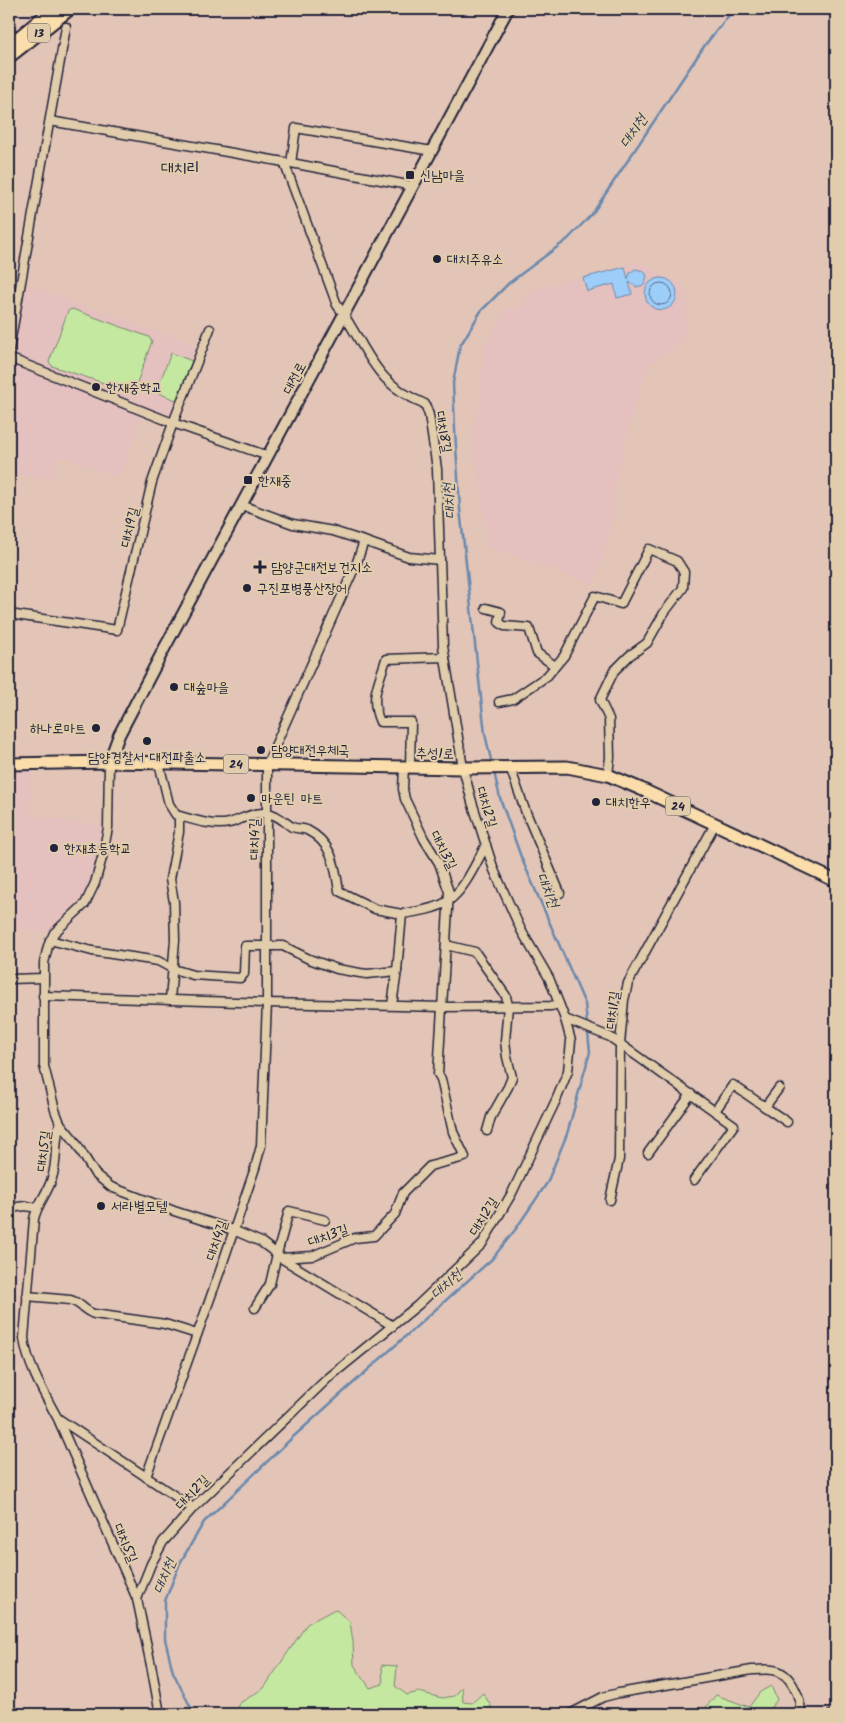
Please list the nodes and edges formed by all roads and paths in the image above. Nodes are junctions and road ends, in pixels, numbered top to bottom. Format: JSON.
{"nodes":[{"id":1,"x":53,"y":9,"type":"edge"},
{"id":2,"x":70,"y":9,"type":"edge"},
{"id":3,"x":508,"y":9,"type":"edge"},
{"id":4,"x":66,"y":27,"type":"dead end"},
{"id":5,"x":9,"y":45,"type":"edge"},
{"id":6,"x":9,"y":57,"type":"edge"},
{"id":7,"x":50,"y":121,"type":"junction"},
{"id":8,"x":432,"y":151,"type":"junction"},
{"id":9,"x":287,"y":163,"type":"junction"},
{"id":10,"x":413,"y":186,"type":"junction"},
{"id":11,"x":344,"y":314,"type":"junction"},
{"id":12,"x":210,"y":329,"type":"dead end"},
{"id":13,"x":9,"y":350,"type":"edge"},
{"id":14,"x":9,"y":358,"type":"edge"},
{"id":15,"x":173,"y":423,"type":"junction"},
{"id":16,"x":268,"y":456,"type":"junction"},
{"id":17,"x":241,"y":505,"type":"junction"},
{"id":18,"x":364,"y":541,"type":"junction"},
{"id":19,"x":440,"y":560,"type":"junction"},
{"id":20,"x":486,"y":608,"type":"dead end"},
{"id":21,"x":9,"y":614,"type":"edge"},
{"id":22,"x":445,"y":657,"type":"junction"},
{"id":23,"x":555,"y":666,"type":"junction"},
{"id":24,"x":499,"y":702,"type":"dead end"},
{"id":25,"x":109,"y":762,"type":"junction"},
{"id":26,"x":159,"y":763,"type":"junction"},
{"id":27,"x":9,"y":764,"type":"edge"},
{"id":28,"x":267,"y":764,"type":"junction"},
{"id":29,"x":407,"y":767,"type":"junction"},
{"id":30,"x":510,"y":767,"type":"junction"},
{"id":31,"x":463,"y":768,"type":"junction"},
{"id":32,"x":608,"y":775,"type":"junction"},
{"id":33,"x":267,"y":813,"type":"junction"},
{"id":34,"x":179,"y":816,"type":"junction"},
{"id":35,"x":715,"y":824,"type":"junction"},
{"id":36,"x":486,"y":845,"type":"junction"},
{"id":37,"x":836,"y":881,"type":"edge"},
{"id":38,"x":560,"y":893,"type":"dead end"},
{"id":39,"x":448,"y":901,"type":"junction"},
{"id":40,"x":402,"y":914,"type":"junction"},
{"id":41,"x":50,"y":940,"type":"junction"},
{"id":42,"x":267,"y":945,"type":"junction"},
{"id":43,"x":446,"y":945,"type":"junction"},
{"id":44,"x":173,"y":968,"type":"junction"},
{"id":45,"x":398,"y":971,"type":"junction"},
{"id":46,"x":43,"y":978,"type":"junction"},
{"id":47,"x":9,"y":979,"type":"edge"},
{"id":48,"x":43,"y":996,"type":"junction"},
{"id":49,"x":170,"y":1000,"type":"junction"},
{"id":50,"x":267,"y":1003,"type":"junction"},
{"id":51,"x":559,"y":1004,"type":"junction"},
{"id":52,"x":392,"y":1005,"type":"junction"},
{"id":53,"x":508,"y":1006,"type":"junction"},
{"id":54,"x":443,"y":1007,"type":"junction"},
{"id":55,"x":565,"y":1019,"type":"junction"},
{"id":56,"x":620,"y":1044,"type":"junction"},
{"id":57,"x":779,"y":1088,"type":"dead end"},
{"id":58,"x":691,"y":1094,"type":"junction"},
{"id":59,"x":765,"y":1107,"type":"junction"},
{"id":60,"x":714,"y":1111,"type":"junction"},
{"id":61,"x":787,"y":1122,"type":"dead end"},
{"id":62,"x":60,"y":1123,"type":"junction"},
{"id":63,"x":487,"y":1131,"type":"dead end"},
{"id":64,"x":648,"y":1153,"type":"dead end"},
{"id":65,"x":694,"y":1180,"type":"dead end"},
{"id":66,"x":610,"y":1200,"type":"dead end"},
{"id":67,"x":9,"y":1208,"type":"edge"},
{"id":68,"x":37,"y":1208,"type":"junction"},
{"id":69,"x":326,"y":1220,"type":"dead end"},
{"id":70,"x":232,"y":1230,"type":"junction"},
{"id":71,"x":279,"y":1256,"type":"junction"},
{"id":72,"x":28,"y":1296,"type":"junction"},
{"id":73,"x":255,"y":1308,"type":"dead end"},
{"id":74,"x":393,"y":1326,"type":"junction"},
{"id":75,"x":197,"y":1334,"type":"junction"},
{"id":76,"x":58,"y":1419,"type":"junction"},
{"id":77,"x":146,"y":1477,"type":"junction"},
{"id":78,"x":193,"y":1508,"type":"junction"},
{"id":79,"x":137,"y":1599,"type":"junction"},
{"id":80,"x":836,"y":1711,"type":"edge"},
{"id":81,"x":160,"y":1714,"type":"edge"},
{"id":82,"x":570,"y":1714,"type":"edge"},
{"id":83,"x":801,"y":1714,"type":"edge"},
{"id":84,"x":832,"y":1714,"type":"edge"}],
"edges":[{"from":1,"to":5,"type":"main road","number":"13"},
{"from":2,"to":6,"type":"main road","number":"13"},
{"from":3,"to":8,"type":"street","name":"대전로"},
{"from":4,"to":7,"type":"street"},
{"from":7,"to":9,"type":"street"},
{"from":7,"to":13,"type":"street"},
{"from":8,"to":9,"type":"street"},
{"from":8,"to":10,"type":"street","name":"대전로"},
{"from":9,"to":10,"type":"street"},
{"from":9,"to":11,"type":"street","name":"대치8길"},
{"from":10,"to":11,"type":"street","name":"대전로"},
{"from":11,"to":16,"type":"street","name":"대전로"},
{"from":11,"to":19,"type":"street","name":"대치8길"},
{"from":12,"to":15,"type":"street"},
{"from":14,"to":15,"type":"street"},
{"from":15,"to":16,"type":"street"},
{"from":15,"to":21,"type":"street","name":"대치9길"},
{"from":16,"to":17,"type":"street","name":"대전로"},
{"from":17,"to":18,"type":"street"},
{"from":17,"to":25,"type":"street","name":"대전로"},
{"from":18,"to":19,"type":"street"},
{"from":18,"to":28,"type":"street"},
{"from":19,"to":22,"type":"street","name":"대치8길"},
{"from":20,"to":23,"type":"street"},
{"from":22,"to":29,"type":"street","name":"대치3길"},
{"from":22,"to":31,"type":"street","name":"대치8길"},
{"from":23,"to":24,"type":"street"},
{"from":23,"to":32,"type":"street"},
{"from":25,"to":26,"type":"main road","name":"추성1로","number":"24"},
{"from":25,"to":27,"type":"main road","name":"추성1로","number":"24"},
{"from":25,"to":41,"type":"street","name":"대치5길"},
{"from":26,"to":28,"type":"main road","name":"추성1로","number":"24"},
{"from":26,"to":34,"type":"street"},
{"from":28,"to":29,"type":"main road","name":"추성1로","number":"24"},
{"from":28,"to":33,"type":"street","name":"대치4길"},
{"from":29,"to":31,"type":"main road","name":"추성1로","number":"24"},
{"from":29,"to":39,"type":"street","name":"대치3길"},
{"from":30,"to":31,"type":"main road","name":"추성1로","number":"24"},
{"from":30,"to":32,"type":"main road","name":"추성1로","number":"24"},
{"from":30,"to":38,"type":"street"},
{"from":31,"to":36,"type":"street","name":"대치2길"},
{"from":32,"to":35,"type":"main road","name":"추성1로","number":"24"},
{"from":33,"to":34,"type":"street"},
{"from":33,"to":40,"type":"street"},
{"from":33,"to":42,"type":"street","name":"대치4길"},
{"from":34,"to":44,"type":"street"},
{"from":35,"to":37,"type":"main road","name":"추성1로","number":"24"},
{"from":35,"to":56,"type":"street","name":"대치1길"},
{"from":36,"to":39,"type":"street"},
{"from":36,"to":51,"type":"street","name":"대치2길"},
{"from":39,"to":40,"type":"street"},
{"from":39,"to":43,"type":"street","name":"대치3길"},
{"from":40,"to":45,"type":"street"},
{"from":41,"to":44,"type":"street"},
{"from":41,"to":46,"type":"street","name":"대치5길"},
{"from":42,"to":44,"type":"street"},
{"from":42,"to":45,"type":"street"},
{"from":42,"to":50,"type":"street","name":"대치4길"},
{"from":43,"to":53,"type":"street"},
{"from":43,"to":54,"type":"street","name":"대치3길"},
{"from":44,"to":49,"type":"street"},
{"from":45,"to":52,"type":"street"},
{"from":46,"to":47,"type":"street"},
{"from":46,"to":48,"type":"street","name":"대치5길"},
{"from":48,"to":49,"type":"street"},
{"from":48,"to":62,"type":"street","name":"대치5길"},
{"from":49,"to":50,"type":"street"},
{"from":50,"to":52,"type":"street"},
{"from":50,"to":70,"type":"street","name":"대치4길"},
{"from":51,"to":53,"type":"street"},
{"from":51,"to":55,"type":"street","name":"대치2길"},
{"from":52,"to":54,"type":"street"},
{"from":53,"to":54,"type":"street"},
{"from":53,"to":63,"type":"street"},
{"from":54,"to":71,"type":"street","name":"대치3길"},
{"from":55,"to":56,"type":"street"},
{"from":55,"to":74,"type":"street","name":"대치2길"},
{"from":56,"to":58,"type":"street","name":"대치1길"},
{"from":56,"to":66,"type":"street"},
{"from":57,"to":59,"type":"street"},
{"from":58,"to":60,"type":"street","name":"대치1길"},
{"from":58,"to":64,"type":"street"},
{"from":59,"to":60,"type":"street"},
{"from":59,"to":61,"type":"street"},
{"from":60,"to":65,"type":"street","name":"대치1길"},
{"from":62,"to":68,"type":"street","name":"대치5길"},
{"from":62,"to":70,"type":"street"},
{"from":67,"to":68,"type":"street"},
{"from":68,"to":72,"type":"street","name":"대치5길"},
{"from":69,"to":71,"type":"street"},
{"from":70,"to":71,"type":"street"},
{"from":70,"to":75,"type":"street","name":"대치4길"},
{"from":71,"to":73,"type":"street"},
{"from":71,"to":74,"type":"street"},
{"from":72,"to":75,"type":"street"},
{"from":72,"to":76,"type":"street","name":"대치5길"},
{"from":74,"to":78,"type":"street","name":"대치2길"},
{"from":75,"to":77,"type":"street","name":"대치4길"},
{"from":76,"to":77,"type":"street"},
{"from":76,"to":79,"type":"street","name":"대치5길"},
{"from":77,"to":78,"type":"street"},
{"from":78,"to":79,"type":"street","name":"대치2길"},
{"from":79,"to":81,"type":"street","name":"대치5길"},
{"from":80,"to":84,"type":"street"},
{"from":82,"to":83,"type":"street"}]}
